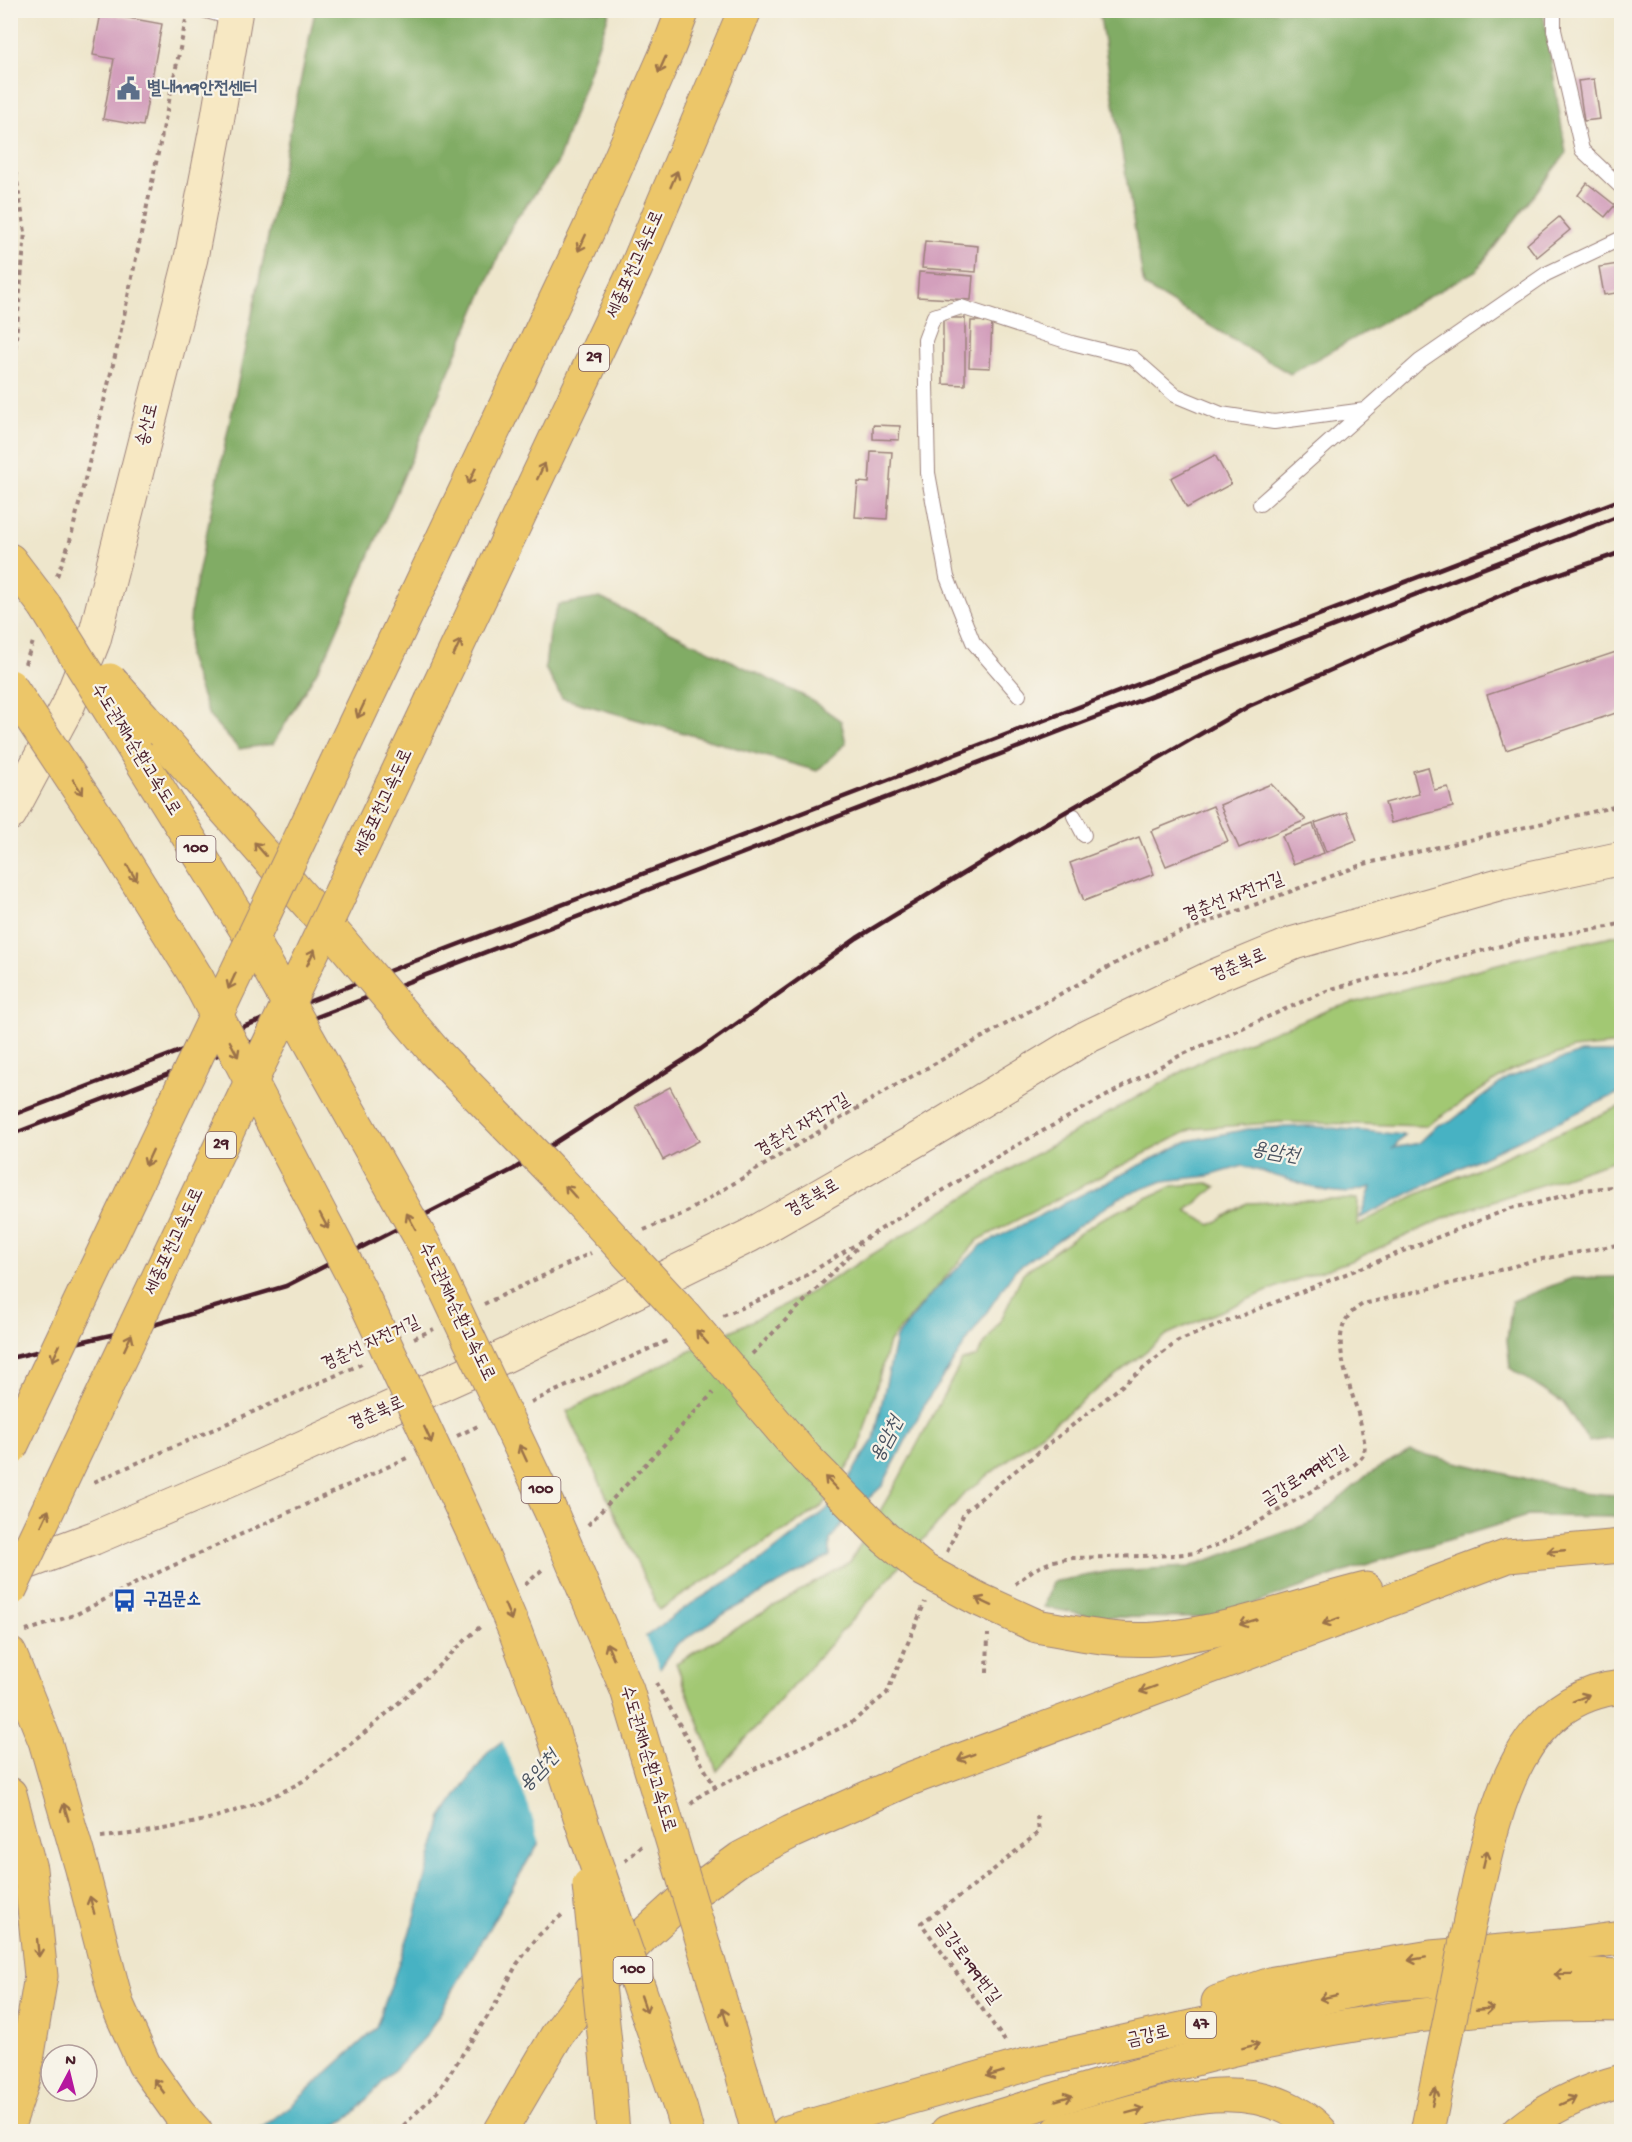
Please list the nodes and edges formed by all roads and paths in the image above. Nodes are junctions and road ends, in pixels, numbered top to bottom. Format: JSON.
{"nodes":[{"id":1,"x":188,"y":10,"type":"edge"},
{"id":2,"x":203,"y":10,"type":"edge"},
{"id":3,"x":683,"y":10,"type":"edge"},
{"id":4,"x":744,"y":10,"type":"edge"},
{"id":5,"x":1554,"y":10,"type":"edge"},
{"id":6,"x":236,"y":13,"type":"edge"},
{"id":7,"x":10,"y":138,"type":"edge"},
{"id":8,"x":1622,"y":188,"type":"edge"},
{"id":9,"x":1622,"y":238,"type":"edge"},
{"id":10,"x":10,"y":410,"type":"edge"},
{"id":11,"x":1365,"y":410,"type":"junction"},
{"id":12,"x":1260,"y":504,"type":"dead end"},
{"id":13,"x":10,"y":560,"type":"edge"},
{"id":14,"x":50,"y":595,"type":"junction"},
{"id":15,"x":34,"y":639,"type":"dead end"},
{"id":16,"x":16,"y":679,"type":"edge"},
{"id":17,"x":1019,"y":695,"type":"dead end"},
{"id":18,"x":145,"y":740,"type":"junction"},
{"id":19,"x":1622,"y":805,"type":"edge"},
{"id":20,"x":10,"y":814,"type":"edge"},
{"id":21,"x":1074,"y":816,"type":"dead end"},
{"id":22,"x":1084,"y":835,"type":"dead end"},
{"id":23,"x":1622,"y":858,"type":"edge"},
{"id":24,"x":1622,"y":923,"type":"edge"},
{"id":25,"x":642,"y":1230,"type":"dead end"},
{"id":26,"x":1622,"y":1244,"type":"edge"},
{"id":27,"x":599,"y":1249,"type":"dead end"},
{"id":28,"x":481,"y":1306,"type":"dead end"},
{"id":29,"x":720,"y":1317,"type":"dead end"},
{"id":30,"x":439,"y":1326,"type":"dead end"},
{"id":31,"x":677,"y":1336,"type":"dead end"},
{"id":32,"x":407,"y":1342,"type":"dead end"},
{"id":33,"x":364,"y":1362,"type":"dead end"},
{"id":34,"x":527,"y":1404,"type":"dead end"},
{"id":35,"x":484,"y":1424,"type":"dead end"},
{"id":36,"x":452,"y":1438,"type":"dead end"},
{"id":37,"x":10,"y":1449,"type":"edge"},
{"id":38,"x":408,"y":1458,"type":"dead end"},
{"id":39,"x":91,"y":1483,"type":"dead end"},
{"id":40,"x":1619,"y":1547,"type":"edge"},
{"id":41,"x":1508,"y":1556,"type":"junction"},
{"id":42,"x":10,"y":1569,"type":"edge"},
{"id":43,"x":10,"y":1590,"type":"edge"},
{"id":44,"x":1007,"y":1590,"type":"dead end"},
{"id":45,"x":988,"y":1632,"type":"dead end"},
{"id":46,"x":15,"y":1643,"type":"edge"},
{"id":47,"x":987,"y":1673,"type":"dead end"},
{"id":48,"x":1622,"y":1687,"type":"edge"},
{"id":49,"x":10,"y":1794,"type":"edge"},
{"id":50,"x":1037,"y":1816,"type":"dead end"},
{"id":51,"x":584,"y":1829,"type":"junction"},
{"id":52,"x":1622,"y":1938,"type":"edge"},
{"id":53,"x":1622,"y":1976,"type":"edge"},
{"id":54,"x":1622,"y":2005,"type":"edge"},
{"id":55,"x":1033,"y":2063,"type":"junction"},
{"id":56,"x":1622,"y":2081,"type":"edge"},
{"id":57,"x":10,"y":2120,"type":"edge"},
{"id":58,"x":196,"y":2132,"type":"edge"},
{"id":59,"x":500,"y":2132,"type":"edge"},
{"id":60,"x":612,"y":2132,"type":"edge"},
{"id":61,"x":687,"y":2132,"type":"edge"},
{"id":62,"x":758,"y":2132,"type":"edge"},
{"id":63,"x":788,"y":2132,"type":"edge"},
{"id":64,"x":947,"y":2132,"type":"edge"},
{"id":65,"x":1058,"y":2132,"type":"edge"},
{"id":66,"x":1321,"y":2132,"type":"edge"},
{"id":67,"x":1427,"y":2132,"type":"edge"},
{"id":68,"x":1518,"y":2132,"type":"edge"}],
"edges":[{"from":1,"to":14,"type":"path"},
{"from":2,"to":6,"type":"lane"},
{"from":3,"to":37,"type":"highway","one_way":true,"bridge":true},
{"from":43,"to":4,"type":"highway","name":"세종포천고속도로","number":"29","one_way":true,"bridge":true},
{"from":5,"to":8,"type":"lane"},
{"from":6,"to":20,"type":"street","name":"송산로"},
{"from":7,"to":10,"type":"path"},
{"from":9,"to":11,"type":"lane"},
{"from":11,"to":12,"type":"lane"},
{"from":11,"to":17,"type":"lane"},
{"from":13,"to":14,"type":"highway","name":"수도권제1순환고속도로","number":"100"},
{"from":14,"to":18,"type":"highway","name":"수도권제1순환고속도로","number":"100","bridge":true},
{"from":15,"to":16,"type":"path"},
{"from":16,"to":51,"type":"highway","number":"100","one_way":true,"bridge":true},
{"from":41,"to":18,"type":"highway","one_way":true,"bridge":true},
{"from":62,"to":18,"type":"highway","name":"수도권제1순환고속도로","number":"100","one_way":true,"bridge":true},
{"from":19,"to":25,"type":"path","name":"경춘선 자전거길"},
{"from":21,"to":22,"type":"lane"},
{"from":23,"to":42,"type":"street","name":"경춘북로"},
{"from":24,"to":29,"type":"path"},
{"from":26,"to":44,"type":"path","name":"금강로199번길"},
{"from":27,"to":28,"type":"path"},
{"from":30,"to":32,"type":"path","name":"경춘선 자전거길"},
{"from":31,"to":34,"type":"path"},
{"from":33,"to":39,"type":"path","name":"경춘선 자전거길"},
{"from":35,"to":36,"type":"path"},
{"from":38,"to":46,"type":"path"},
{"from":40,"to":41,"type":"highway","one_way":true},
{"from":41,"to":59,"type":"highway","one_way":true},
{"from":45,"to":47,"type":"path"},
{"from":58,"to":46,"type":"highway","one_way":true},
{"from":67,"to":48,"type":"highway","one_way":true,"bridge":true},
{"from":49,"to":57,"type":"highway","one_way":true},
{"from":50,"to":55,"type":"path","name":"금강로199번길"},
{"from":51,"to":60,"type":"highway","bridge":true},
{"from":51,"to":61,"type":"highway","number":"100","one_way":true,"bridge":true},
{"from":52,"to":55,"type":"highway","one_way":true},
{"from":53,"to":55,"type":"highway","name":"금강로","number":"47","one_way":true},
{"from":64,"to":54,"type":"highway","name":"금강로","number":"47","one_way":true},
{"from":55,"to":63,"type":"highway","name":"금강로","number":"47","one_way":true},
{"from":68,"to":56,"type":"highway","one_way":true},
{"from":65,"to":66,"type":"highway","one_way":true}]}
